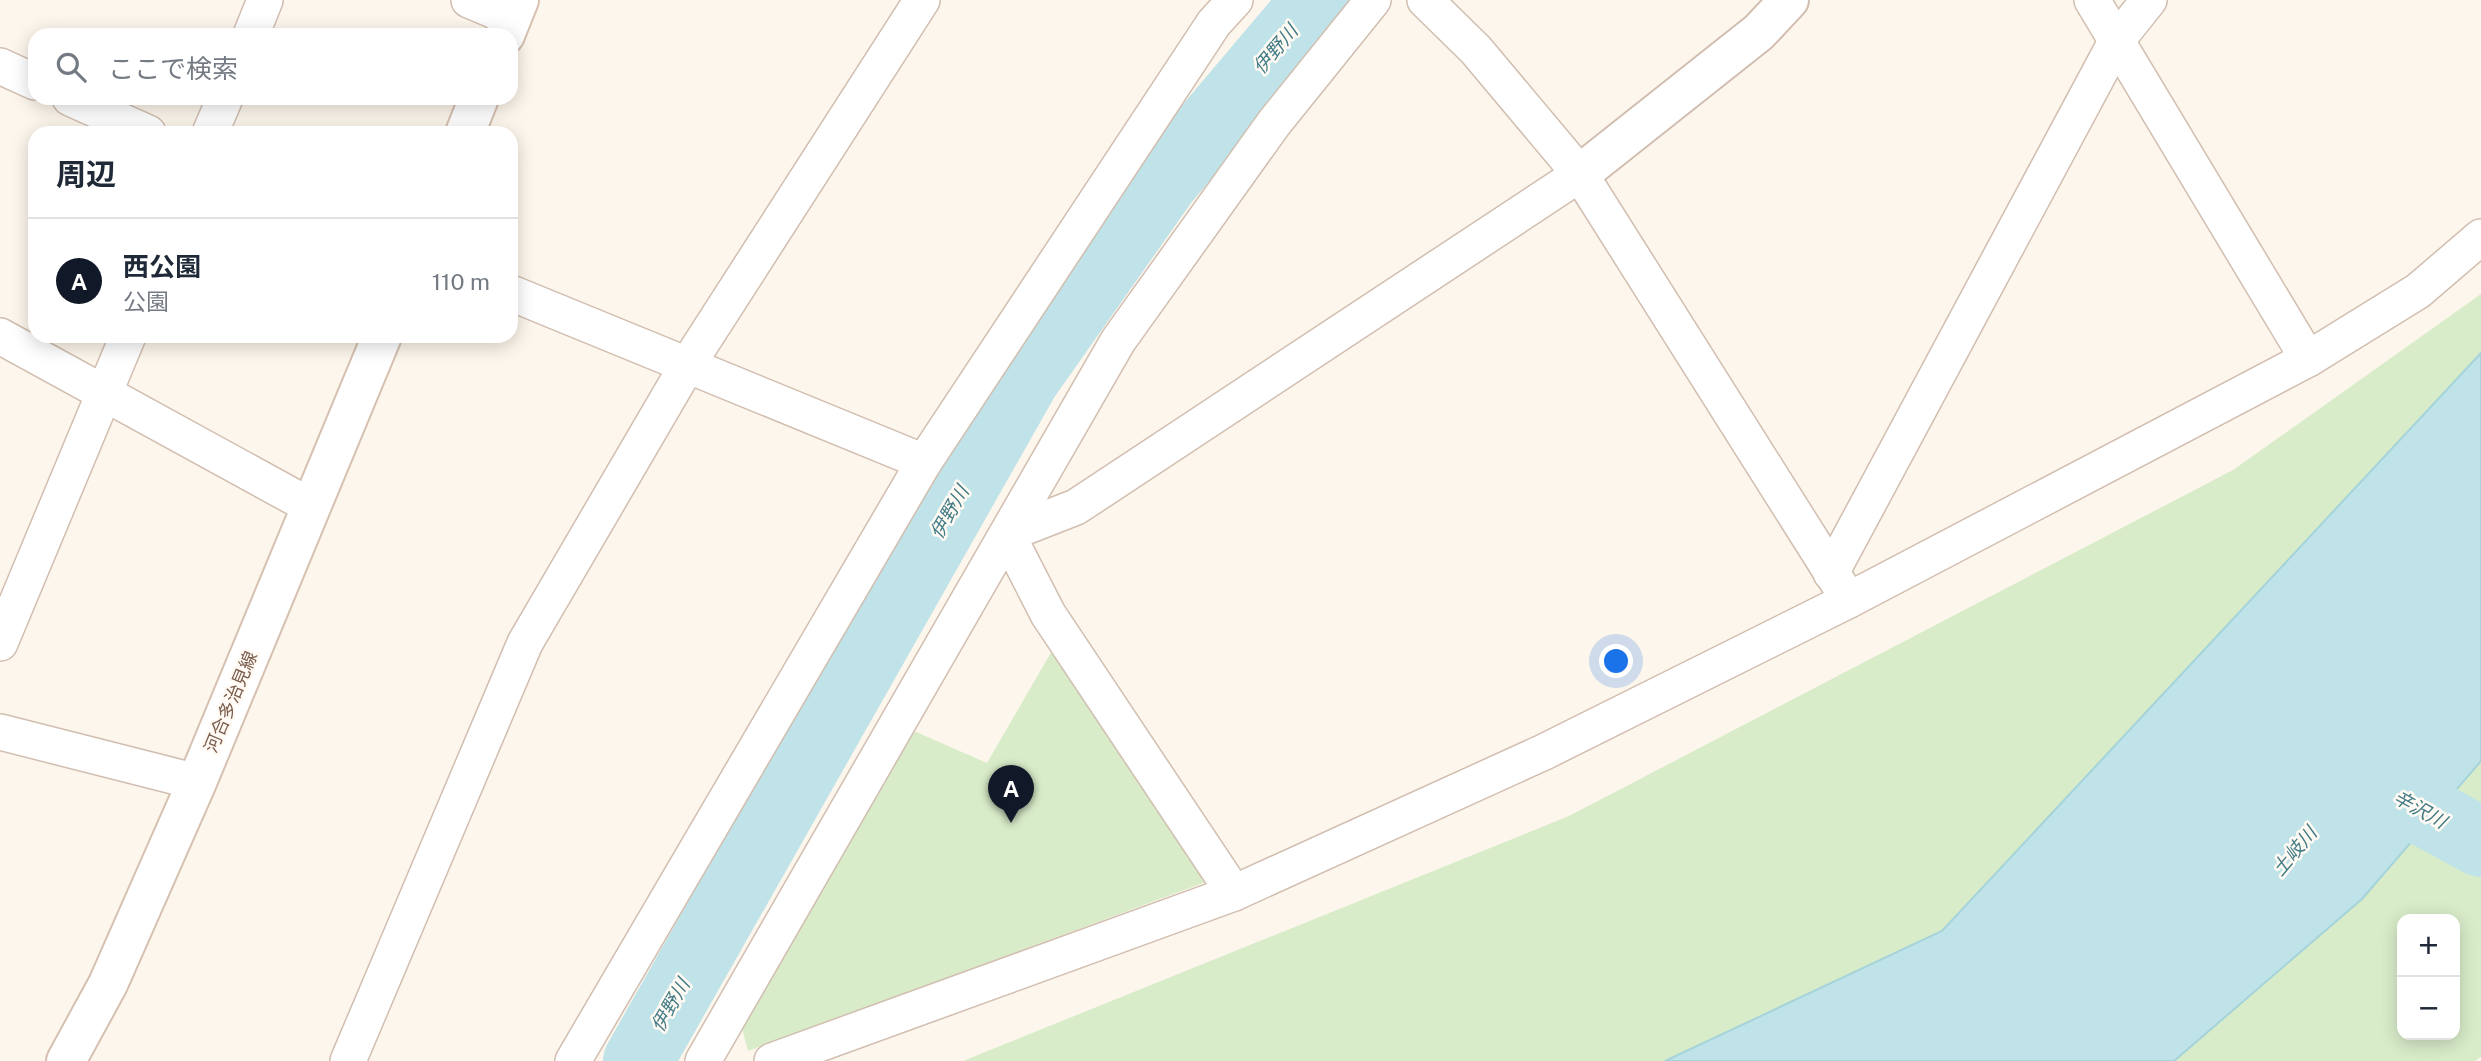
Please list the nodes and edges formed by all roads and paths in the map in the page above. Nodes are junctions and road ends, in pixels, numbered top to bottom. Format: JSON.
{"nodes":[{"id":1,"x":265,"y":0,"type":"edge"},
{"id":2,"x":469,"y":0,"type":"edge"},
{"id":3,"x":922,"y":0,"type":"edge"},
{"id":4,"x":1235,"y":0,"type":"edge"},
{"id":5,"x":1373,"y":0,"type":"edge"},
{"id":6,"x":1425,"y":0,"type":"edge"},
{"id":7,"x":1789,"y":0,"type":"edge"},
{"id":8,"x":2092,"y":0,"type":"edge"},
{"id":9,"x":2150,"y":0,"type":"edge"},
{"id":10,"x":512,"y":18,"type":"edge"},
{"id":11,"x":254,"y":28,"type":"edge"},
{"id":12,"x":2117,"y":40,"type":"junction"},
{"id":13,"x":0,"y":66,"type":"edge"},
{"id":14,"x":28,"y":79,"type":"edge"},
{"id":15,"x":86,"y":105,"type":"edge"},
{"id":16,"x":222,"y":105,"type":"edge"},
{"id":17,"x":476,"y":105,"type":"edge"},
{"id":18,"x":132,"y":126,"type":"edge"},
{"id":19,"x":213,"y":126,"type":"edge"},
{"id":20,"x":468,"y":126,"type":"edge"},
{"id":21,"x":1580,"y":174,"type":"junction"},
{"id":22,"x":2481,"y":237,"type":"edge"},
{"id":23,"x":518,"y":296,"type":"edge"},
{"id":24,"x":0,"y":336,"type":"edge"},
{"id":25,"x":125,"y":343,"type":"edge"},
{"id":26,"x":379,"y":343,"type":"edge"},
{"id":27,"x":2308,"y":359,"type":"junction"},
{"id":28,"x":688,"y":363,"type":"junction"},
{"id":29,"x":105,"y":393,"type":"junction"},
{"id":30,"x":924,"y":462,"type":"junction"},
{"id":31,"x":312,"y":507,"type":"junction"},
{"id":32,"x":1007,"y":534,"type":"junction"},
{"id":33,"x":1840,"y":587,"type":"junction"},
{"id":34,"x":0,"y":643,"type":"edge"},
{"id":35,"x":0,"y":732,"type":"edge"},
{"id":36,"x":197,"y":782,"type":"junction"},
{"id":37,"x":1234,"y":893,"type":"junction"},
{"id":38,"x":66,"y":1061,"type":"edge"},
{"id":39,"x":348,"y":1061,"type":"edge"},
{"id":40,"x":573,"y":1061,"type":"edge"},
{"id":41,"x":703,"y":1061,"type":"edge"},
{"id":42,"x":772,"y":1061,"type":"edge"}],
"edges":[{"from":1,"to":11,"type":"street"},
{"from":2,"to":10,"type":"street"},
{"from":3,"to":28,"type":"street"},
{"from":4,"to":30,"type":"street"},
{"from":5,"to":32,"type":"street"},
{"from":6,"to":21,"type":"street"},
{"from":7,"to":21,"type":"main road"},
{"from":8,"to":12,"type":"street"},
{"from":9,"to":12,"type":"street"},
{"from":12,"to":27,"type":"street"},
{"from":12,"to":33,"type":"street"},
{"from":13,"to":14,"type":"street"},
{"from":15,"to":18,"type":"street"},
{"from":16,"to":19,"type":"street"},
{"from":17,"to":20,"type":"main road"},
{"from":21,"to":32,"type":"street"},
{"from":21,"to":33,"type":"street"},
{"from":22,"to":27,"type":"street"},
{"from":23,"to":28,"type":"street"},
{"from":24,"to":29,"type":"street"},
{"from":25,"to":29,"type":"street"},
{"from":26,"to":31,"type":"main road","name":"河合多治見線"},
{"from":27,"to":33,"type":"street"},
{"from":28,"to":30,"type":"street"},
{"from":28,"to":39,"type":"street"},
{"from":29,"to":31,"type":"street"},
{"from":29,"to":34,"type":"street"},
{"from":30,"to":40,"type":"street"},
{"from":31,"to":36,"type":"main road","name":"河合多治見線"},
{"from":32,"to":37,"type":"street"},
{"from":32,"to":41,"type":"street"},
{"from":33,"to":37,"type":"street"},
{"from":35,"to":36,"type":"street"},
{"from":36,"to":38,"type":"main road","name":"河合多治見線"},
{"from":37,"to":42,"type":"street"}]}
